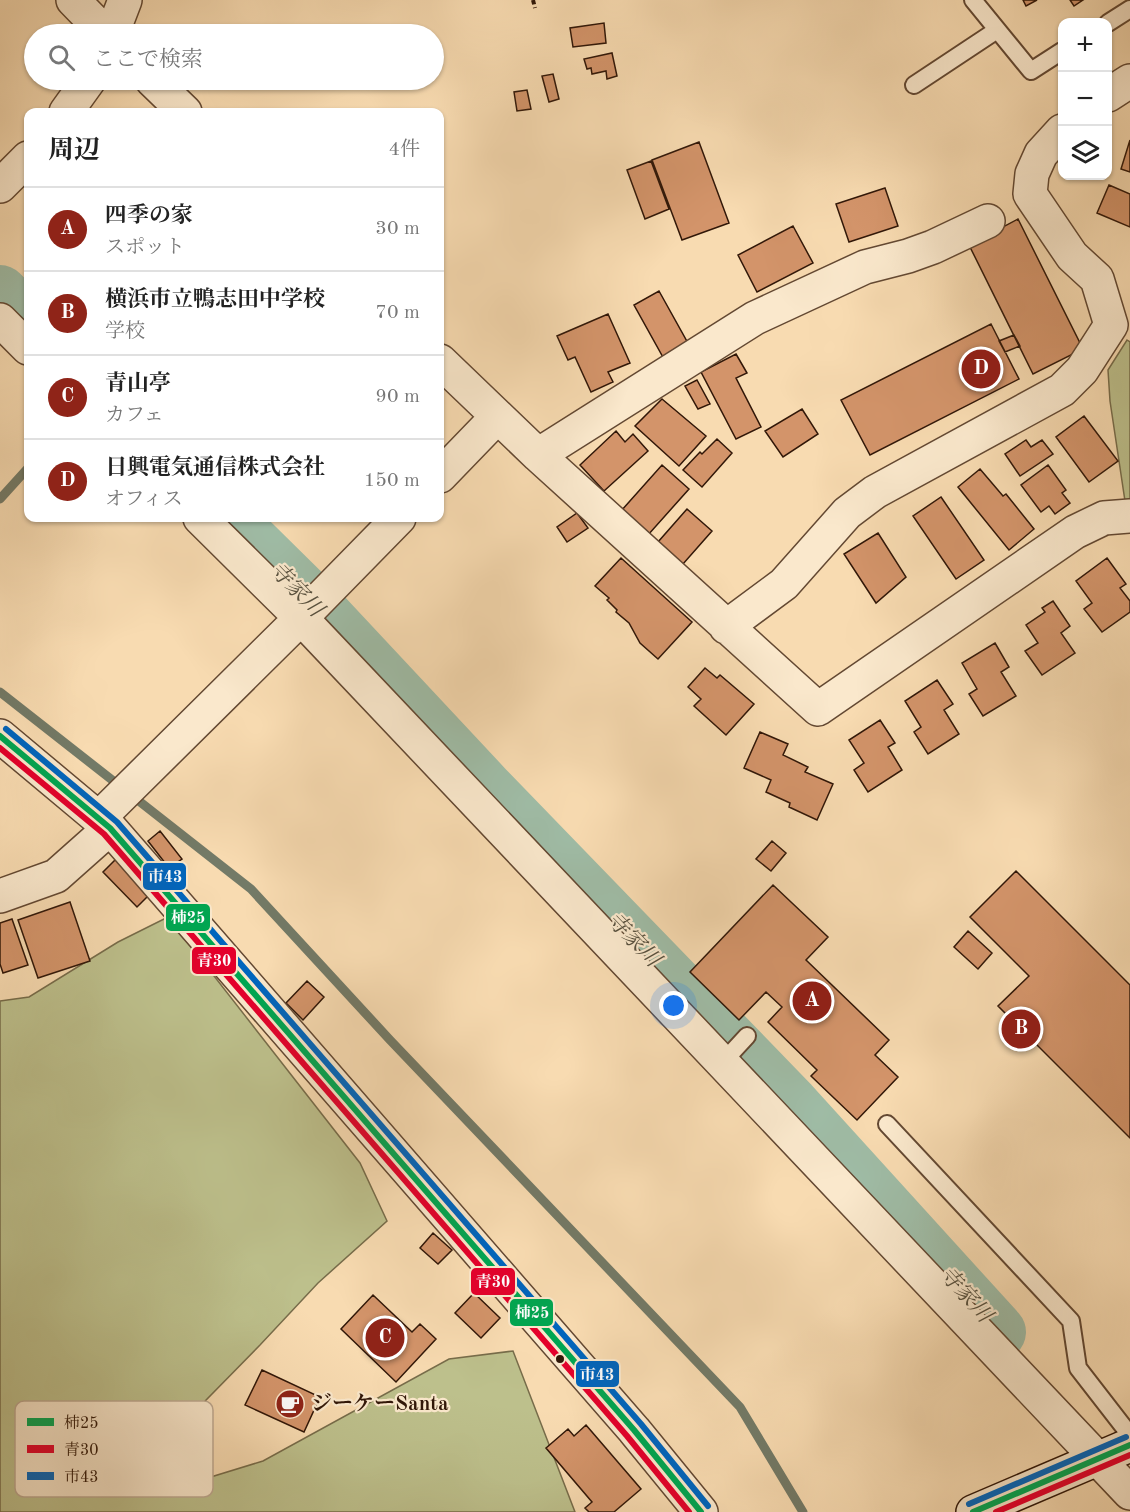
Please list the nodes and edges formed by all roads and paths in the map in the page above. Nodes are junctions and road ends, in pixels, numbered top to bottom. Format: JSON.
{"nodes":[{"id":1,"x":73,"y":0,"type":"edge"},
{"id":2,"x":125,"y":0,"type":"edge"},
{"id":3,"x":533,"y":0,"type":"edge"},
{"id":4,"x":973,"y":0,"type":"edge"},
{"id":5,"x":535,"y":9,"type":"dead end"},
{"id":6,"x":1130,"y":9,"type":"edge"},
{"id":7,"x":1112,"y":20,"type":"edge"},
{"id":8,"x":96,"y":24,"type":"edge"},
{"id":9,"x":116,"y":24,"type":"edge"},
{"id":10,"x":997,"y":30,"type":"junction"},
{"id":11,"x":1058,"y":54,"type":"edge"},
{"id":12,"x":1130,"y":81,"type":"edge"},
{"id":13,"x":915,"y":86,"type":"dead end"},
{"id":14,"x":82,"y":90,"type":"edge"},
{"id":15,"x":162,"y":90,"type":"edge"},
{"id":16,"x":1112,"y":91,"type":"edge"},
{"id":17,"x":69,"y":108,"type":"edge"},
{"id":18,"x":181,"y":108,"type":"edge"},
{"id":19,"x":1058,"y":135,"type":"edge"},
{"id":20,"x":24,"y":162,"type":"edge"},
{"id":21,"x":0,"y":186,"type":"edge"},
{"id":22,"x":988,"y":221,"type":"dead end"},
{"id":23,"x":0,"y":320,"type":"edge"},
{"id":24,"x":24,"y":344,"type":"edge"},
{"id":25,"x":444,"y":365,"type":"edge"},
{"id":26,"x":497,"y":417,"type":"junction"},
{"id":27,"x":538,"y":455,"type":"junction"},
{"id":28,"x":444,"y":472,"type":"edge"},
{"id":29,"x":1130,"y":516,"type":"edge"},
{"id":30,"x":204,"y":522,"type":"edge"},
{"id":31,"x":395,"y":522,"type":"edge"},
{"id":32,"x":301,"y":618,"type":"junction"},
{"id":33,"x":726,"y":627,"type":"junction"},
{"id":34,"x":0,"y":736,"type":"edge"},
{"id":35,"x":104,"y":823,"type":"junction"},
{"id":36,"x":0,"y":896,"type":"edge"},
{"id":37,"x":887,"y":1124,"type":"dead end"},
{"id":38,"x":1130,"y":1435,"type":"edge"},
{"id":39,"x":1130,"y":1445,"type":"edge"},
{"id":40,"x":1115,"y":1461,"type":"edge"},
{"id":41,"x":1130,"y":1493,"type":"edge"},
{"id":42,"x":701,"y":1512,"type":"edge"},
{"id":43,"x":973,"y":1512,"type":"edge"}],
"edges":[{"from":1,"to":8,"type":"street"},
{"from":2,"to":9,"type":"street"},
{"from":3,"to":5,"type":"path"},
{"from":4,"to":10,"type":"lane"},
{"from":6,"to":7,"type":"lane"},
{"from":10,"to":11,"type":"lane"},
{"from":10,"to":13,"type":"lane"},
{"from":12,"to":16,"type":"street"},
{"from":14,"to":17,"type":"street"},
{"from":15,"to":18,"type":"street"},
{"from":19,"to":33,"type":"street"},
{"from":20,"to":21,"type":"street"},
{"from":22,"to":27,"type":"street"},
{"from":23,"to":24,"type":"street"},
{"from":25,"to":26,"type":"street"},
{"from":26,"to":27,"type":"street"},
{"from":26,"to":28,"type":"street"},
{"from":27,"to":33,"type":"street"},
{"from":29,"to":33,"type":"street"},
{"from":30,"to":32,"type":"street"},
{"from":31,"to":32,"type":"street"},
{"from":32,"to":35,"type":"street"},
{"from":32,"to":40,"type":"street"},
{"from":34,"to":35,"type":"street"},
{"from":35,"to":36,"type":"street"},
{"from":35,"to":42,"type":"street"},
{"from":37,"to":38,"type":"lane"},
{"from":39,"to":40,"type":"street"},
{"from":40,"to":41,"type":"street"},
{"from":40,"to":43,"type":"street"}]}
